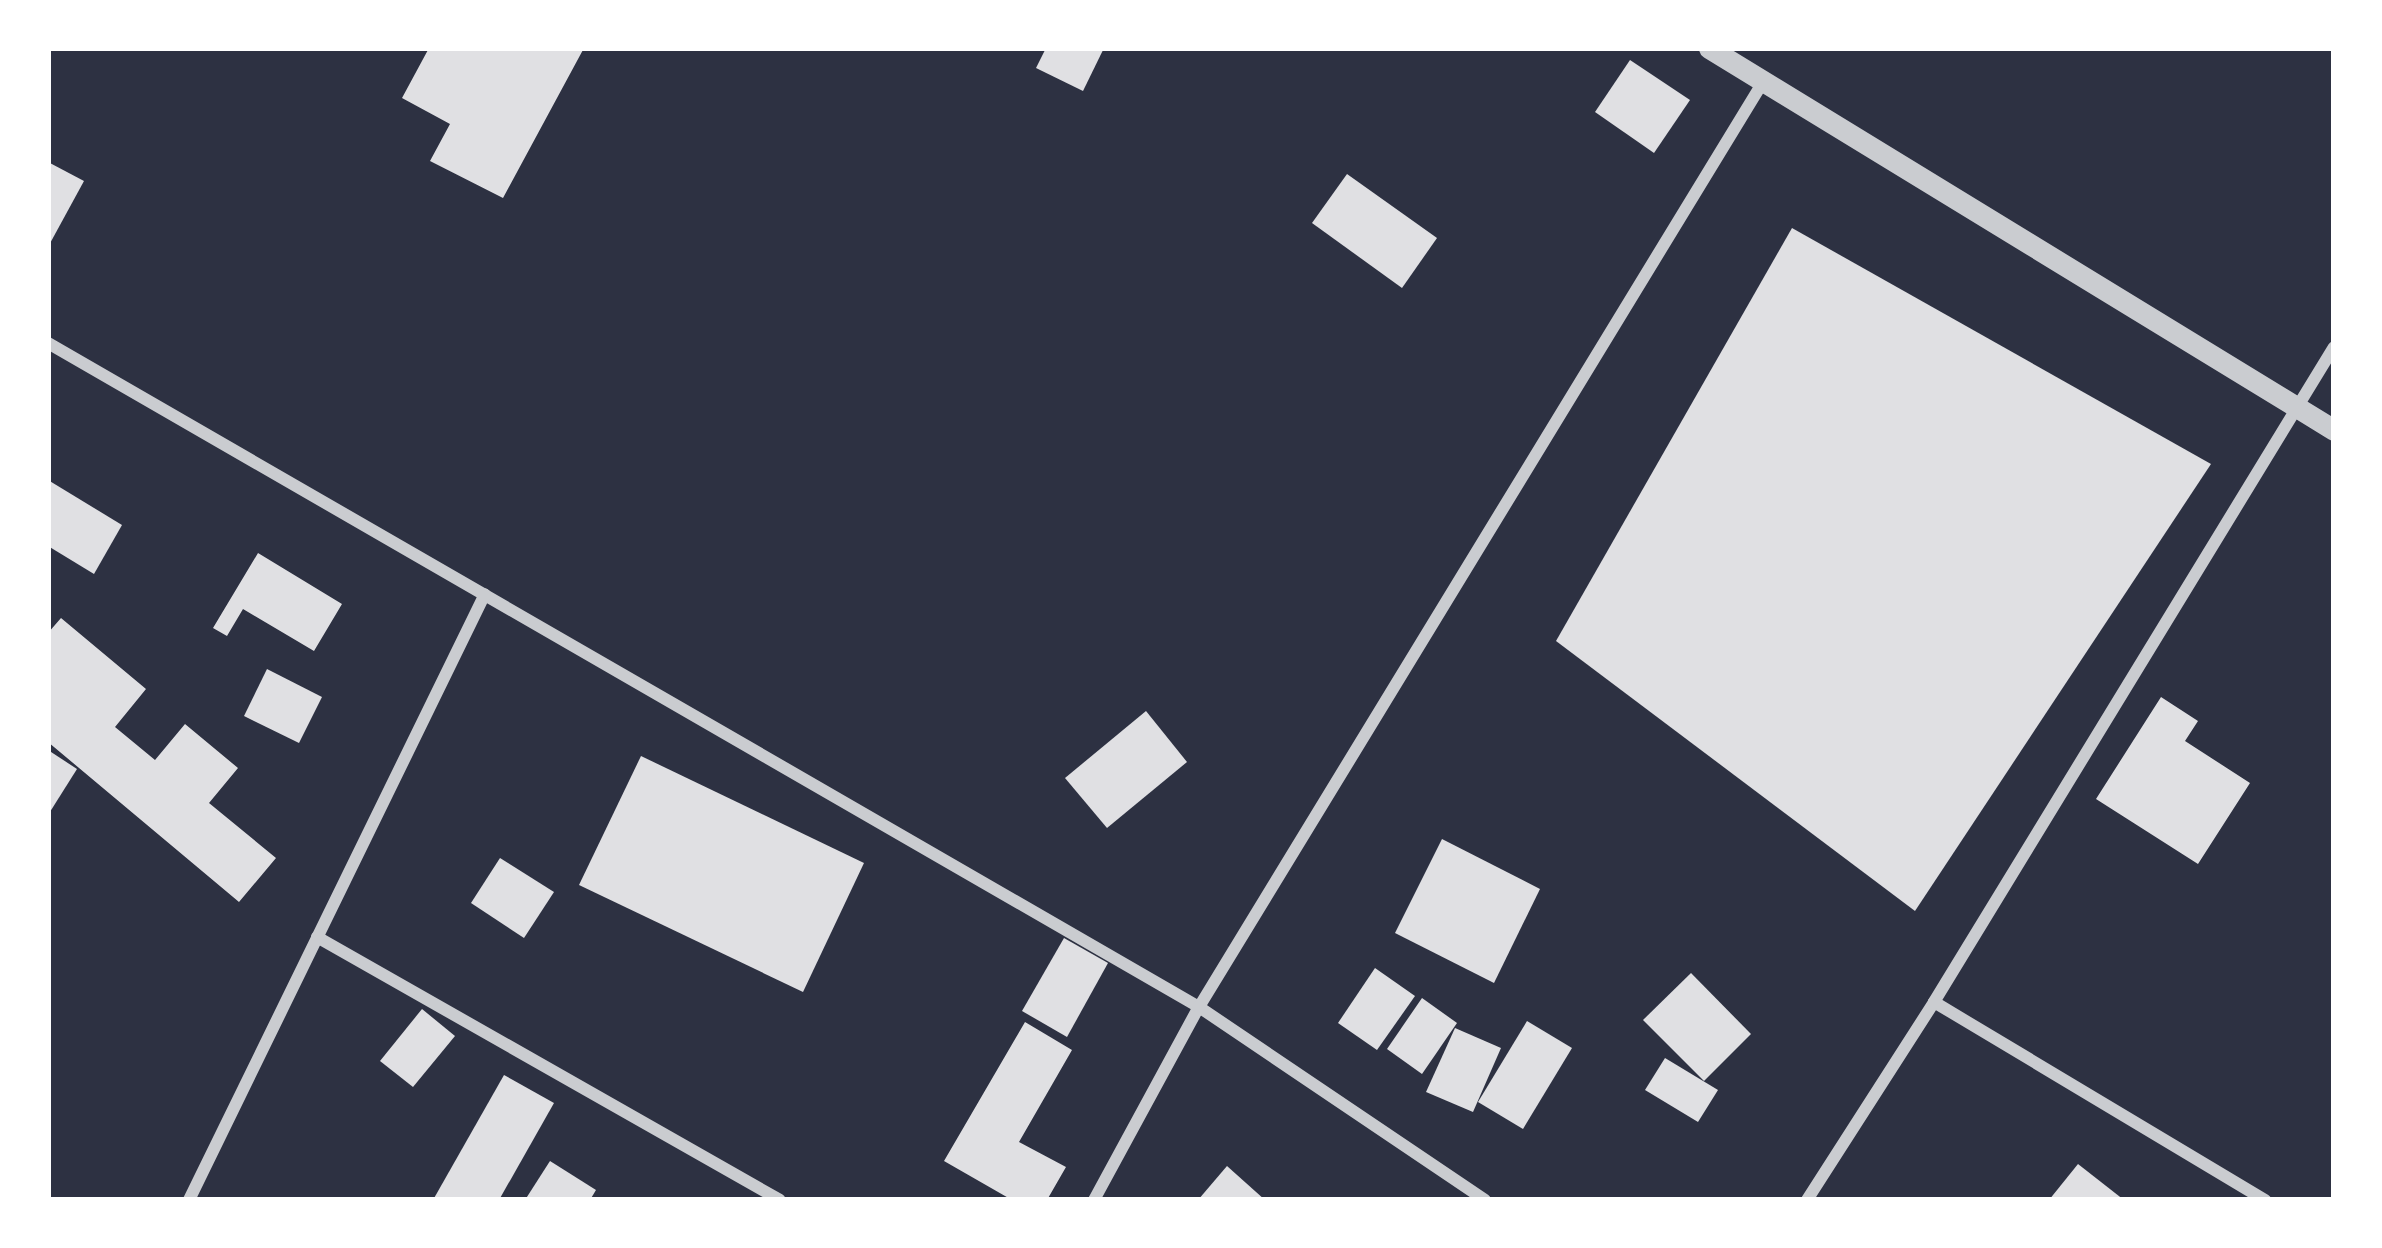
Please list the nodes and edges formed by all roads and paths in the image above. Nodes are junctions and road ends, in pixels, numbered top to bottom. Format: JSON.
{"nodes":[{"id":1,"x":1709,"y":48,"type":"edge"},
{"id":2,"x":1763,"y":82,"type":"junction"},
{"id":3,"x":48,"y":343,"type":"edge"},
{"id":4,"x":2334,"y":347,"type":"edge"},
{"id":5,"x":2296,"y":408,"type":"junction"},
{"id":6,"x":2334,"y":430,"type":"edge"},
{"id":7,"x":484,"y":594,"type":"junction"},
{"id":8,"x":316,"y":937,"type":"junction"},
{"id":9,"x":1934,"y":1003,"type":"junction"},
{"id":10,"x":1199,"y":1007,"type":"junction"},
{"id":11,"x":189,"y":1200,"type":"edge"},
{"id":12,"x":780,"y":1200,"type":"edge"},
{"id":13,"x":1094,"y":1200,"type":"edge"},
{"id":14,"x":1485,"y":1200,"type":"edge"},
{"id":15,"x":1807,"y":1200,"type":"edge"},
{"id":16,"x":2265,"y":1200,"type":"edge"}],
"edges":[{"from":1,"to":2,"type":"street"},
{"from":2,"to":5,"type":"street"},
{"from":2,"to":10,"type":"street"},
{"from":3,"to":7,"type":"street"},
{"from":4,"to":5,"type":"street"},
{"from":5,"to":6,"type":"street"},
{"from":5,"to":9,"type":"street"},
{"from":7,"to":8,"type":"street"},
{"from":7,"to":10,"type":"street"},
{"from":8,"to":11,"type":"street"},
{"from":8,"to":12,"type":"street"},
{"from":9,"to":15,"type":"street"},
{"from":9,"to":16,"type":"street"},
{"from":10,"to":13,"type":"street"},
{"from":10,"to":14,"type":"street"}]}
